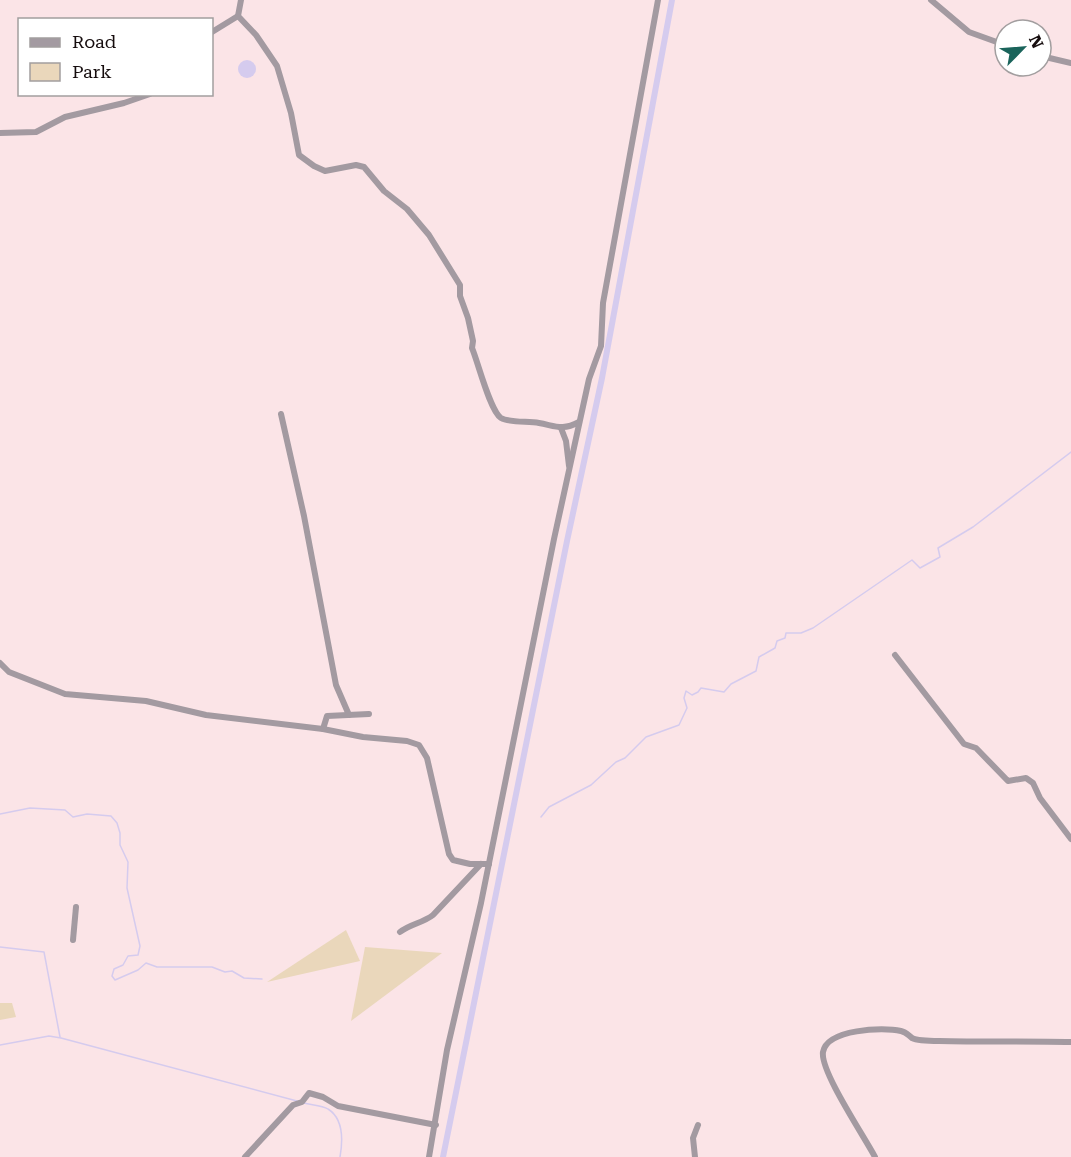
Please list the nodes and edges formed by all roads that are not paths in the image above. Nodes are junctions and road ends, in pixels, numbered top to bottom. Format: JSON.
{"nodes":[{"id":1,"x":241,"y":0,"type":"edge"},
{"id":2,"x":658,"y":0,"type":"edge"},
{"id":3,"x":931,"y":0,"type":"edge"},
{"id":4,"x":238,"y":16,"type":"junction"},
{"id":5,"x":213,"y":31,"type":"edge"},
{"id":6,"x":993,"y":41,"type":"edge"},
{"id":7,"x":1053,"y":59,"type":"edge"},
{"id":8,"x":1071,"y":63,"type":"edge"},
{"id":9,"x":144,"y":96,"type":"edge"},
{"id":10,"x":0,"y":133,"type":"edge"},
{"id":11,"x":282,"y":414,"type":"dead end"},
{"id":12,"x":579,"y":422,"type":"junction"},
{"id":13,"x":561,"y":428,"type":"junction"},
{"id":14,"x":570,"y":469,"type":"junction"},
{"id":15,"x":895,"y":655,"type":"dead end"},
{"id":16,"x":0,"y":663,"type":"edge"},
{"id":17,"x":369,"y":714,"type":"dead end"},
{"id":18,"x":349,"y":715,"type":"junction"},
{"id":19,"x":323,"y":729,"type":"junction"},
{"id":20,"x":1071,"y":839,"type":"edge"},
{"id":21,"x":481,"y":864,"type":"junction"},
{"id":22,"x":489,"y":864,"type":"junction"},
{"id":23,"x":76,"y":914,"type":"dead end"},
{"id":24,"x":400,"y":932,"type":"dead end"},
{"id":25,"x":72,"y":939,"type":"dead end"},
{"id":26,"x":1071,"y":1042,"type":"edge"},
{"id":27,"x":436,"y":1125,"type":"junction"},
{"id":28,"x":698,"y":1125,"type":"dead end"},
{"id":29,"x":245,"y":1157,"type":"edge"},
{"id":30,"x":429,"y":1157,"type":"edge"},
{"id":31,"x":695,"y":1157,"type":"edge"},
{"id":32,"x":875,"y":1157,"type":"edge"}],
"edges":[{"from":1,"to":4,"type":"street"},
{"from":2,"to":12,"type":"street"},
{"from":3,"to":6,"type":"street"},
{"from":4,"to":5,"type":"street"},
{"from":4,"to":13,"type":"street"},
{"from":7,"to":8,"type":"street"},
{"from":9,"to":10,"type":"street"},
{"from":11,"to":18,"type":"street"},
{"from":12,"to":13,"type":"street"},
{"from":12,"to":14,"type":"street"},
{"from":13,"to":14,"type":"street"},
{"from":14,"to":22,"type":"street"},
{"from":15,"to":20,"type":"street"},
{"from":16,"to":19,"type":"street"},
{"from":17,"to":18,"type":"street"},
{"from":18,"to":19,"type":"street"},
{"from":19,"to":21,"type":"street"},
{"from":21,"to":22,"type":"street"},
{"from":21,"to":24,"type":"street"},
{"from":22,"to":27,"type":"street"},
{"from":23,"to":25,"type":"street"},
{"from":26,"to":32,"type":"street"},
{"from":27,"to":29,"type":"street"},
{"from":27,"to":30,"type":"street"},
{"from":28,"to":31,"type":"street"}]}
